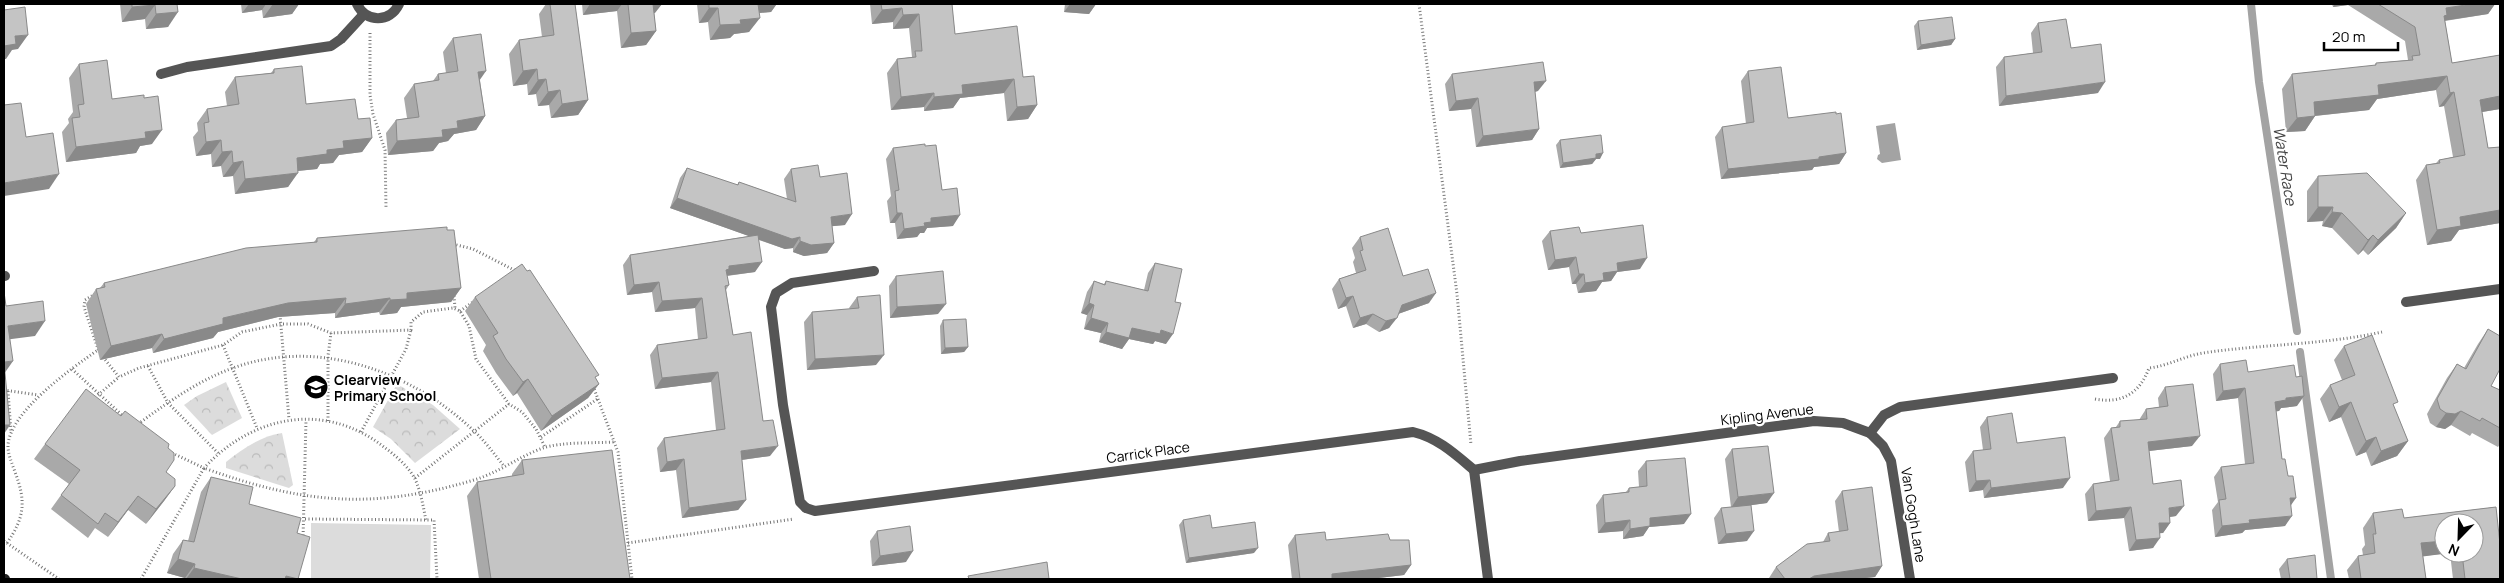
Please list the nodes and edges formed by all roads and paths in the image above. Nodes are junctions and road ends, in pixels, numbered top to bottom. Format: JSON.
{"nodes":[{"id":1,"x":357,"y":4,"type":"edge"},
{"id":2,"x":399,"y":4,"type":"edge"},
{"id":3,"x":1419,"y":4,"type":"edge"},
{"id":4,"x":364,"y":14,"type":"junction"},
{"id":5,"x":370,"y":32,"type":"dead end"},
{"id":6,"x":161,"y":74,"type":"dead end"},
{"id":7,"x":386,"y":208,"type":"dead end"},
{"id":8,"x":450,"y":253,"type":"edge"},
{"id":9,"x":516,"y":271,"type":"junction"},
{"id":10,"x":874,"y":271,"type":"dead end"},
{"id":11,"x":508,"y":277,"type":"edge"},
{"id":12,"x":523,"y":277,"type":"edge"},
{"id":13,"x":2500,"y":289,"type":"edge"},
{"id":14,"x":453,"y":290,"type":"edge"},
{"id":15,"x":100,"y":292,"type":"edge"},
{"id":16,"x":476,"y":299,"type":"edge"},
{"id":17,"x":2406,"y":302,"type":"dead end"},
{"id":18,"x":279,"y":306,"type":"edge"},
{"id":19,"x":455,"y":308,"type":"junction"},
{"id":20,"x":460,"y":310,"type":"junction"},
{"id":21,"x":268,"y":317,"type":"edge"},
{"id":22,"x":281,"y":324,"type":"junction"},
{"id":23,"x":270,"y":326,"type":"junction"},
{"id":24,"x":411,"y":330,"type":"junction"},
{"id":25,"x":2382,"y":332,"type":"dead end"},
{"id":26,"x":332,"y":333,"type":"junction"},
{"id":27,"x":223,"y":345,"type":"junction"},
{"id":28,"x":98,"y":350,"type":"junction"},
{"id":29,"x":284,"y":356,"type":"junction"},
{"id":30,"x":328,"y":356,"type":"junction"},
{"id":31,"x":148,"y":366,"type":"junction"},
{"id":32,"x":233,"y":368,"type":"junction"},
{"id":33,"x":72,"y":369,"type":"junction"},
{"id":34,"x":391,"y":376,"type":"junction"},
{"id":35,"x":119,"y":377,"type":"junction"},
{"id":36,"x":2113,"y":378,"type":"dead end"},
{"id":37,"x":590,"y":381,"type":"edge"},
{"id":38,"x":2063,"y":386,"type":"junction"},
{"id":39,"x":6,"y":390,"type":"edge"},
{"id":40,"x":98,"y":395,"type":"junction"},
{"id":41,"x":39,"y":396,"type":"junction"},
{"id":42,"x":600,"y":398,"type":"junction"},
{"id":43,"x":168,"y":403,"type":"junction"},
{"id":44,"x":509,"y":404,"type":"junction"},
{"id":45,"x":288,"y":419,"type":"junction"},
{"id":46,"x":128,"y":420,"type":"edge"},
{"id":47,"x":306,"y":420,"type":"junction"},
{"id":48,"x":328,"y":422,"type":"junction"},
{"id":49,"x":257,"y":428,"type":"junction"},
{"id":50,"x":475,"y":431,"type":"junction"},
{"id":51,"x":143,"y":432,"type":"edge"},
{"id":52,"x":361,"y":432,"type":"junction"},
{"id":53,"x":1870,"y":433,"type":"junction"},
{"id":54,"x":11,"y":434,"type":"junction"},
{"id":55,"x":541,"y":437,"type":"junction"},
{"id":56,"x":615,"y":442,"type":"junction"},
{"id":57,"x":545,"y":447,"type":"junction"},
{"id":58,"x":166,"y":449,"type":"edge"},
{"id":59,"x":218,"y":453,"type":"junction"},
{"id":60,"x":504,"y":466,"type":"junction"},
{"id":61,"x":204,"y":468,"type":"junction"},
{"id":62,"x":1474,"y":470,"type":"junction"},
{"id":63,"x":415,"y":478,"type":"junction"},
{"id":64,"x":420,"y":493,"type":"junction"},
{"id":65,"x":304,"y":496,"type":"junction"},
{"id":66,"x":811,"y":510,"type":"junction"},
{"id":67,"x":305,"y":519,"type":"junction"},
{"id":68,"x":426,"y":520,"type":"junction"},
{"id":69,"x":6,"y":542,"type":"edge"},
{"id":70,"x":628,"y":543,"type":"junction"},
{"id":71,"x":302,"y":546,"type":"edge"},
{"id":72,"x":59,"y":579,"type":"edge"},
{"id":73,"x":141,"y":579,"type":"edge"},
{"id":74,"x":437,"y":579,"type":"edge"},
{"id":75,"x":632,"y":579,"type":"edge"},
{"id":76,"x":1488,"y":579,"type":"edge"},
{"id":77,"x":1910,"y":579,"type":"edge"}],
"edges":[{"from":1,"to":4,"type":"street"},
{"from":2,"to":4,"type":"street"},
{"from":3,"to":62,"type":"path"},
{"from":4,"to":6,"type":"street"},
{"from":5,"to":7,"type":"path"},
{"from":8,"to":9,"type":"path"},
{"from":9,"to":11,"type":"path"},
{"from":9,"to":12,"type":"path"},
{"from":10,"to":66,"type":"street"},
{"from":13,"to":17,"type":"street"},
{"from":14,"to":19,"type":"path"},
{"from":15,"to":28,"type":"path"},
{"from":16,"to":20,"type":"path"},
{"from":18,"to":22,"type":"path"},
{"from":19,"to":20,"type":"path"},
{"from":19,"to":24,"type":"path"},
{"from":20,"to":44,"type":"path"},
{"from":21,"to":23,"type":"path"},
{"from":22,"to":23,"type":"path"},
{"from":22,"to":26,"type":"path"},
{"from":22,"to":29,"type":"path"},
{"from":23,"to":27,"type":"path"},
{"from":24,"to":26,"type":"path"},
{"from":24,"to":34,"type":"path"},
{"from":25,"to":38,"type":"path"},
{"from":26,"to":30,"type":"path"},
{"from":27,"to":31,"type":"path"},
{"from":27,"to":32,"type":"path"},
{"from":28,"to":33,"type":"path"},
{"from":28,"to":35,"type":"path"},
{"from":29,"to":30,"type":"path"},
{"from":29,"to":32,"type":"path"},
{"from":29,"to":45,"type":"path"},
{"from":30,"to":34,"type":"path"},
{"from":30,"to":48,"type":"path"},
{"from":31,"to":35,"type":"path"},
{"from":31,"to":43,"type":"path"},
{"from":32,"to":43,"type":"path"},
{"from":32,"to":49,"type":"path"},
{"from":33,"to":40,"type":"path"},
{"from":33,"to":41,"type":"path"},
{"from":34,"to":50,"type":"path"},
{"from":34,"to":52,"type":"path"},
{"from":35,"to":40,"type":"path"},
{"from":36,"to":38,"type":"street"},
{"from":37,"to":42,"type":"path"},
{"from":38,"to":53,"type":"street"},
{"from":39,"to":41,"type":"path"},
{"from":39,"to":54,"type":"path"},
{"from":40,"to":46,"type":"path"},
{"from":41,"to":54,"type":"path"},
{"from":42,"to":55,"type":"path"},
{"from":42,"to":56,"type":"path"},
{"from":43,"to":51,"type":"path"},
{"from":43,"to":59,"type":"path"},
{"from":44,"to":50,"type":"path"},
{"from":44,"to":55,"type":"path"},
{"from":45,"to":47,"type":"path"},
{"from":45,"to":49,"type":"path"},
{"from":47,"to":48,"type":"path"},
{"from":47,"to":65,"type":"path"},
{"from":48,"to":52,"type":"path"},
{"from":49,"to":59,"type":"path"},
{"from":50,"to":60,"type":"path"},
{"from":50,"to":63,"type":"path"},
{"from":52,"to":63,"type":"path"},
{"from":53,"to":62,"type":"street","name":"Kipling Avenue"},
{"from":53,"to":77,"type":"street","name":"Van Gogh Lane"},
{"from":54,"to":69,"type":"path"},
{"from":55,"to":57,"type":"path"},
{"from":56,"to":57,"type":"path"},
{"from":56,"to":70,"type":"path"},
{"from":57,"to":60,"type":"path"},
{"from":58,"to":61,"type":"path"},
{"from":59,"to":61,"type":"path"},
{"from":60,"to":64,"type":"path"},
{"from":61,"to":65,"type":"path"},
{"from":61,"to":73,"type":"path"},
{"from":62,"to":66,"type":"street","name":"Carrick Place"},
{"from":62,"to":76,"type":"street"},
{"from":63,"to":64,"type":"path"},
{"from":64,"to":65,"type":"path"},
{"from":64,"to":68,"type":"path"},
{"from":65,"to":67,"type":"path"},
{"from":66,"to":70,"type":"path"},
{"from":67,"to":68,"type":"path"},
{"from":67,"to":71,"type":"path"},
{"from":68,"to":74,"type":"path"},
{"from":69,"to":72,"type":"path"},
{"from":70,"to":75,"type":"path"}]}
